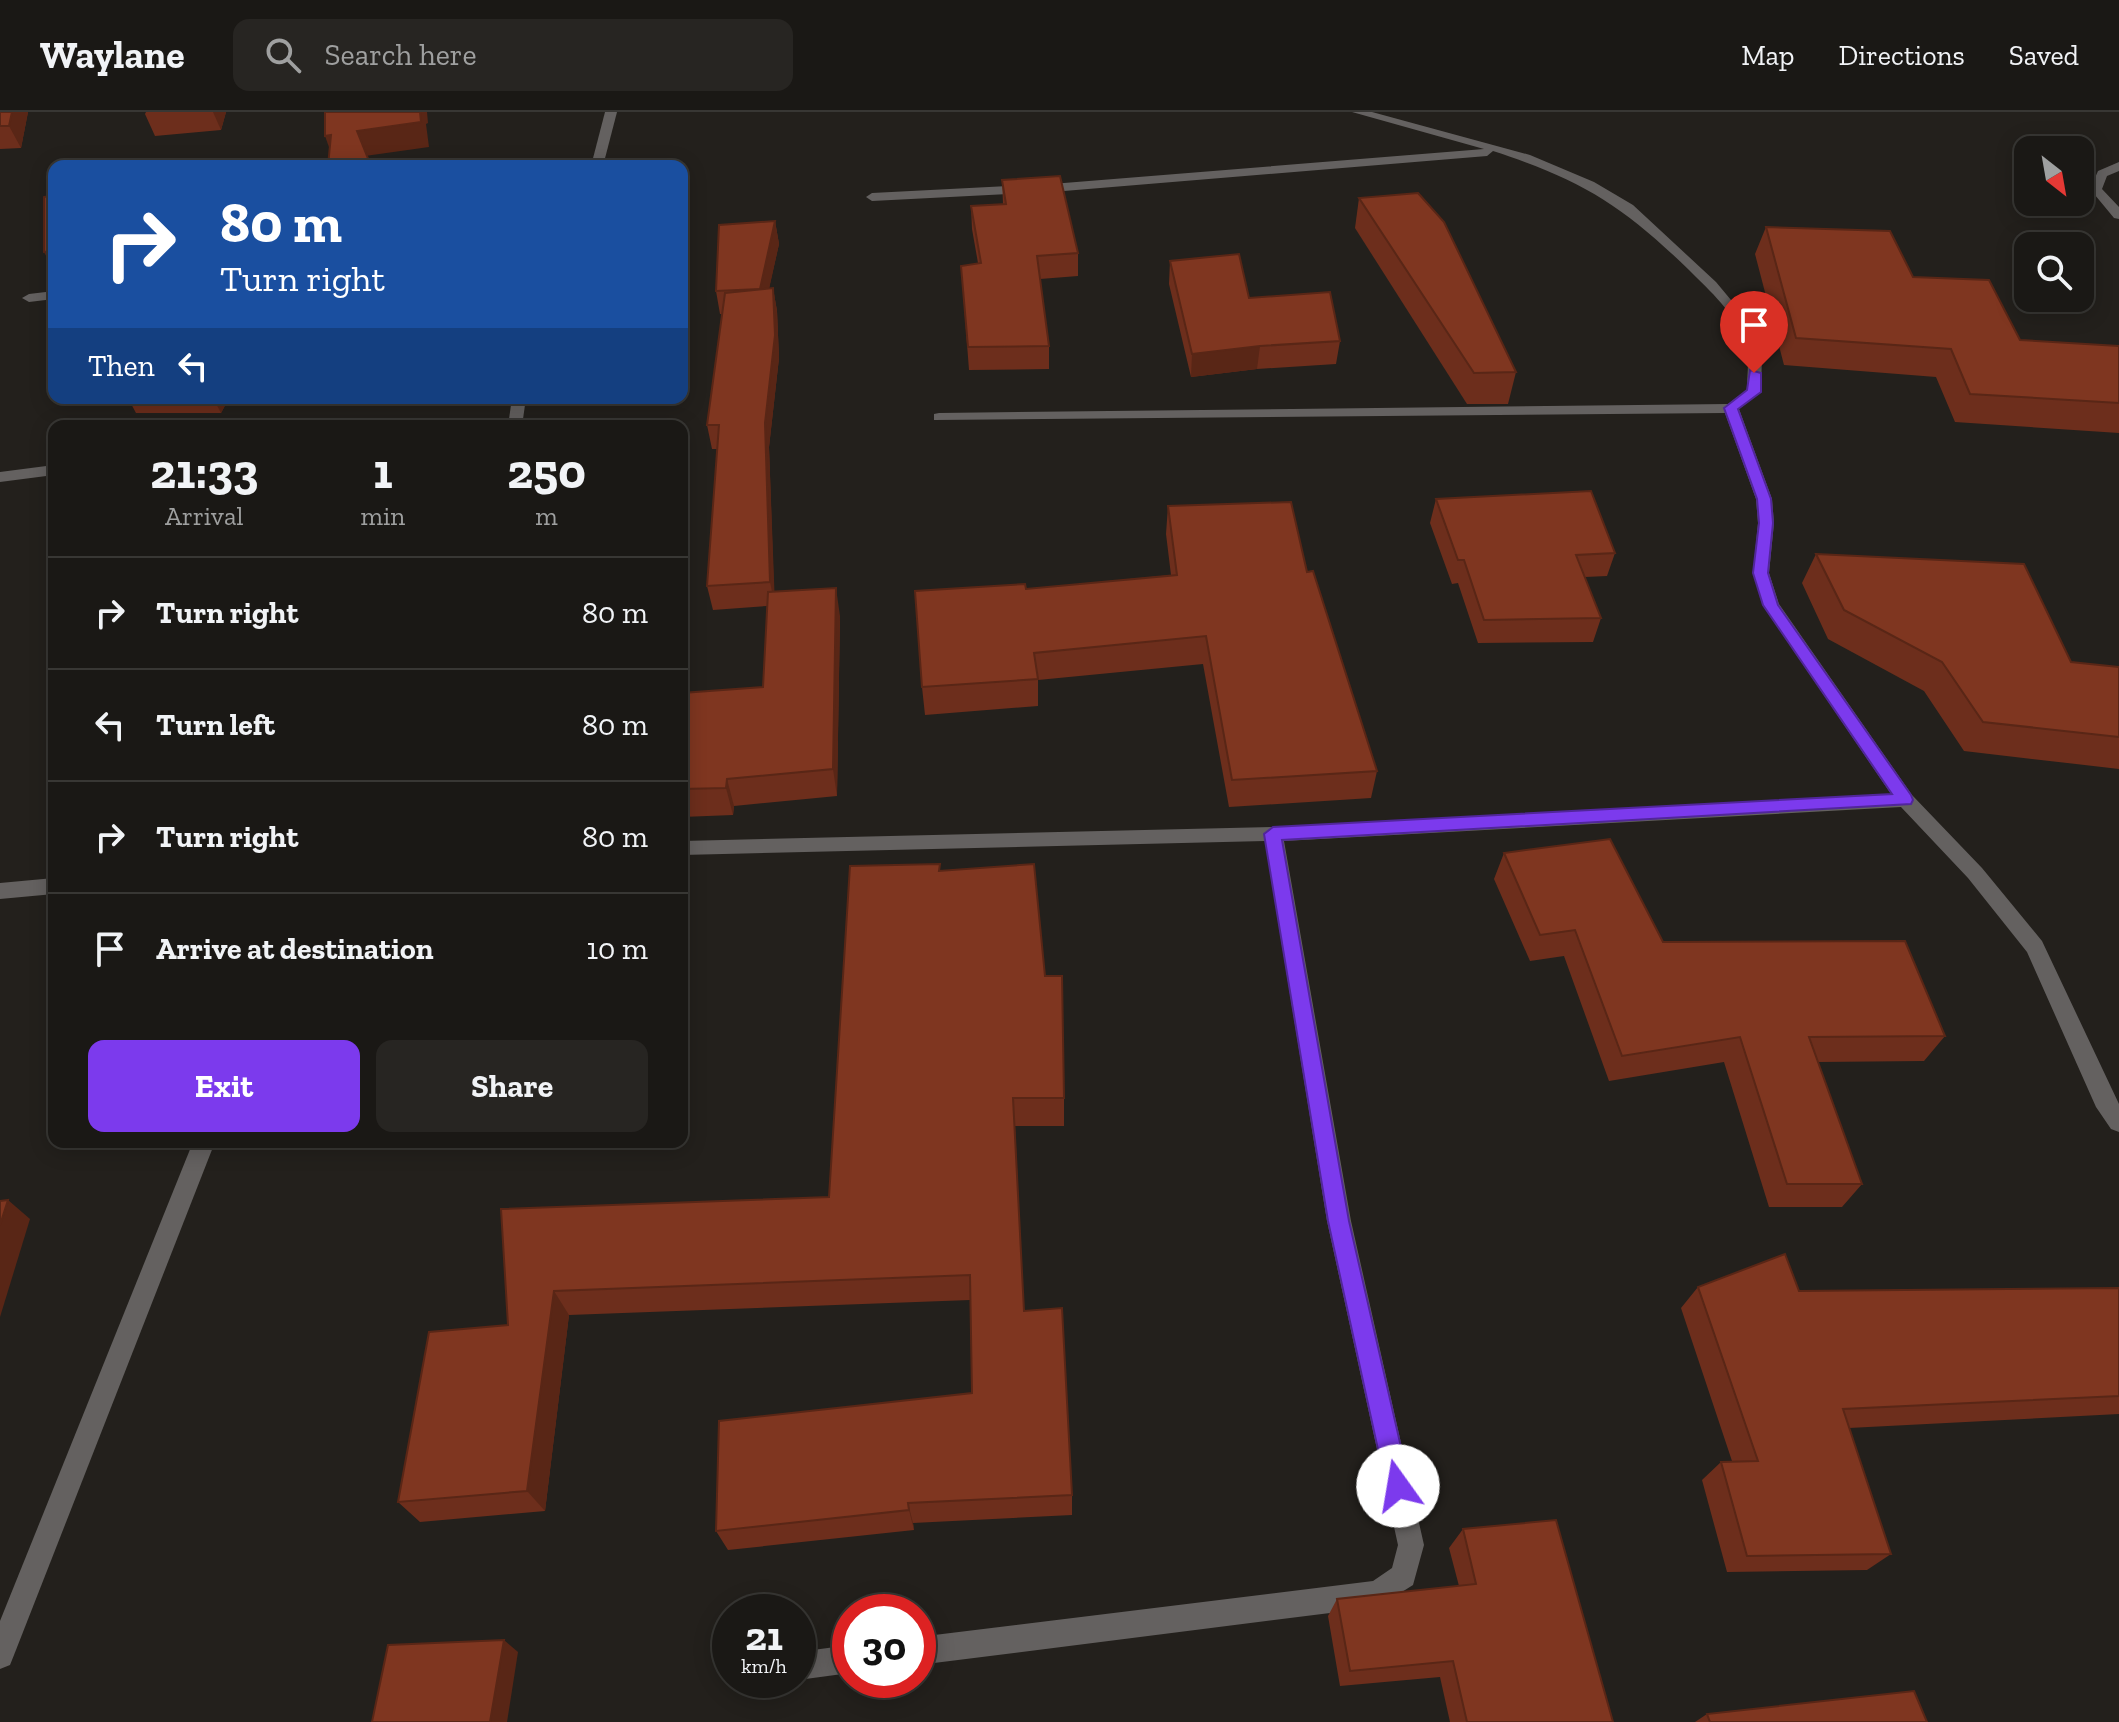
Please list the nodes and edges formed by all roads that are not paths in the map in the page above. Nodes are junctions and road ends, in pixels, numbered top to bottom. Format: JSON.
{"nodes":[{"id":1,"x":611,"y":112,"type":"edge"},
{"id":2,"x":1358,"y":112,"type":"edge"},
{"id":3,"x":1503,"y":151,"type":"junction"},
{"id":4,"x":599,"y":160,"type":"edge"},
{"id":5,"x":2119,"y":166,"type":"edge"},
{"id":6,"x":872,"y":197,"type":"dead end"},
{"id":7,"x":2119,"y":215,"type":"edge"},
{"id":8,"x":48,"y":296,"type":"edge"},
{"id":9,"x":29,"y":298,"type":"dead end"},
{"id":10,"x":1731,"y":408,"type":"junction"},
{"id":11,"x":939,"y":417,"type":"dead end"},
{"id":12,"x":48,"y":471,"type":"edge"},
{"id":13,"x":0,"y":477,"type":"edge"},
{"id":14,"x":1905,"y":800,"type":"junction"},
{"id":15,"x":1273,"y":834,"type":"junction"},
{"id":16,"x":688,"y":848,"type":"edge"},
{"id":17,"x":48,"y":887,"type":"edge"},
{"id":18,"x":0,"y":891,"type":"edge"},
{"id":19,"x":2112,"y":1101,"type":"edge"},
{"id":20,"x":2119,"y":1122,"type":"edge"},
{"id":21,"x":202,"y":1148,"type":"edge"},
{"id":22,"x":936,"y":1649,"type":"edge"},
{"id":23,"x":0,"y":1655,"type":"edge"}],
"edges":[{"from":1,"to":4,"type":"street"},
{"from":2,"to":3,"type":"street"},
{"from":3,"to":6,"type":"street"},
{"from":3,"to":10,"type":"street"},
{"from":5,"to":7,"type":"street"},
{"from":8,"to":9,"type":"street"},
{"from":10,"to":11,"type":"street"},
{"from":10,"to":14,"type":"street"},
{"from":12,"to":13,"type":"street"},
{"from":14,"to":15,"type":"street"},
{"from":14,"to":19,"type":"street"},
{"from":15,"to":16,"type":"street"},
{"from":15,"to":22,"type":"street"},
{"from":17,"to":18,"type":"street"},
{"from":19,"to":20,"type":"street"},
{"from":21,"to":23,"type":"street"}]}
